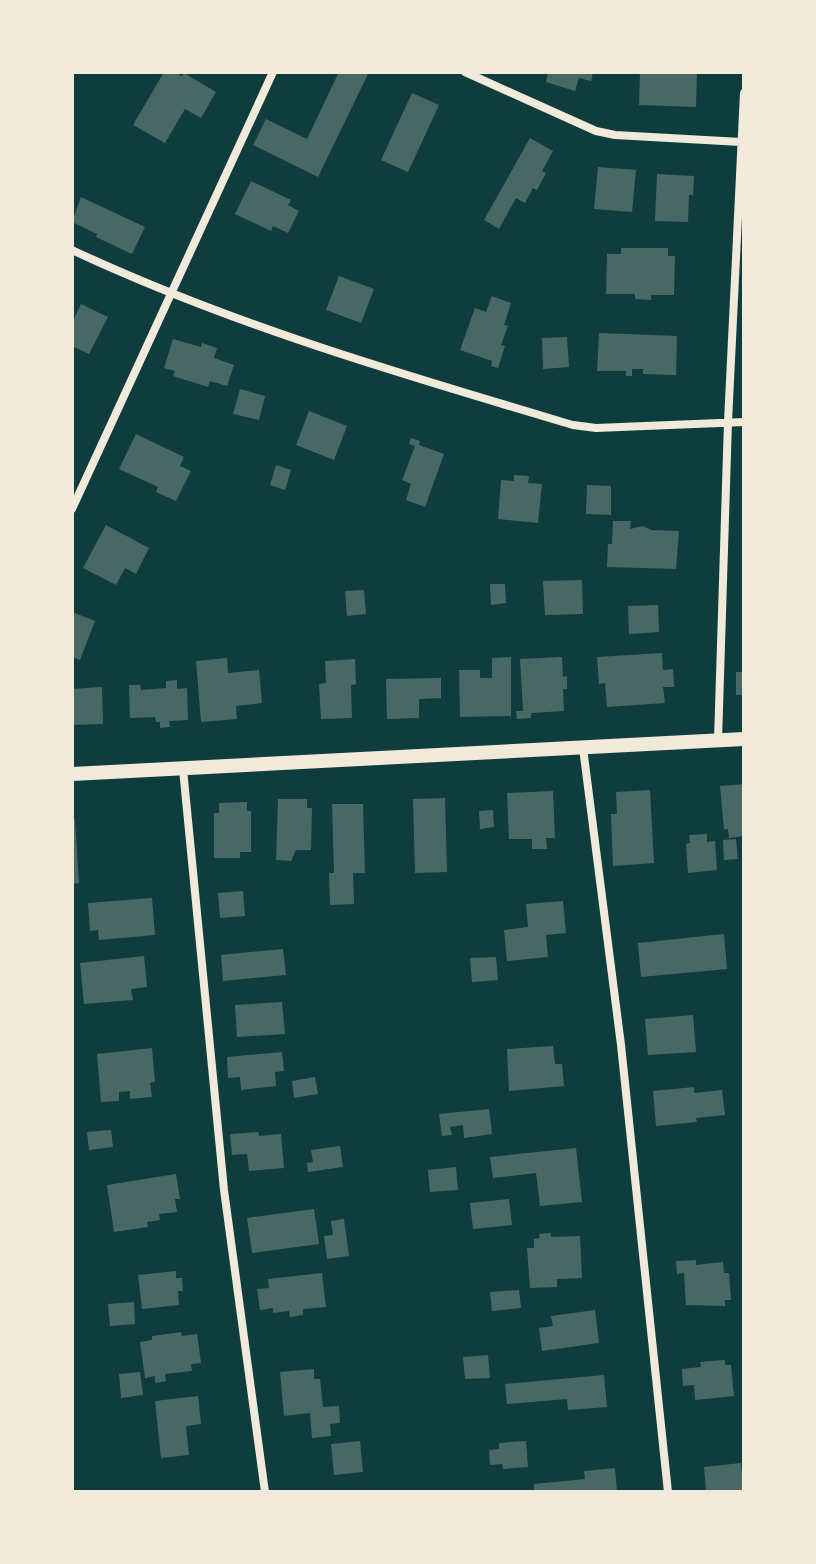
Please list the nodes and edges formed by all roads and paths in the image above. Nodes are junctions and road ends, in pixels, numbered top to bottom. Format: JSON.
{"nodes":[{"id":1,"x":273,"y":72,"type":"edge"},
{"id":2,"x":465,"y":72,"type":"edge"},
{"id":3,"x":744,"y":93,"type":"edge"},
{"id":4,"x":741,"y":142,"type":"junction"},
{"id":5,"x":72,"y":250,"type":"edge"},
{"id":6,"x":171,"y":292,"type":"junction"},
{"id":7,"x":728,"y":422,"type":"junction"},
{"id":8,"x":744,"y":422,"type":"edge"},
{"id":9,"x":72,"y":509,"type":"edge"},
{"id":10,"x":744,"y":739,"type":"edge"},
{"id":11,"x":718,"y":740,"type":"junction"},
{"id":12,"x":583,"y":748,"type":"junction"},
{"id":13,"x":183,"y":769,"type":"junction"},
{"id":14,"x":72,"y":774,"type":"edge"},
{"id":15,"x":265,"y":1492,"type":"edge"},
{"id":16,"x":668,"y":1492,"type":"edge"}],
"edges":[{"from":1,"to":6,"type":"street"},
{"from":2,"to":4,"type":"street"},
{"from":3,"to":4,"type":"street"},
{"from":4,"to":7,"type":"street"},
{"from":5,"to":6,"type":"street"},
{"from":6,"to":7,"type":"street"},
{"from":6,"to":9,"type":"street"},
{"from":7,"to":8,"type":"street"},
{"from":7,"to":11,"type":"street"},
{"from":10,"to":11,"type":"street"},
{"from":11,"to":12,"type":"street"},
{"from":12,"to":13,"type":"street"},
{"from":12,"to":16,"type":"street"},
{"from":13,"to":14,"type":"street"},
{"from":13,"to":15,"type":"street"}]}
